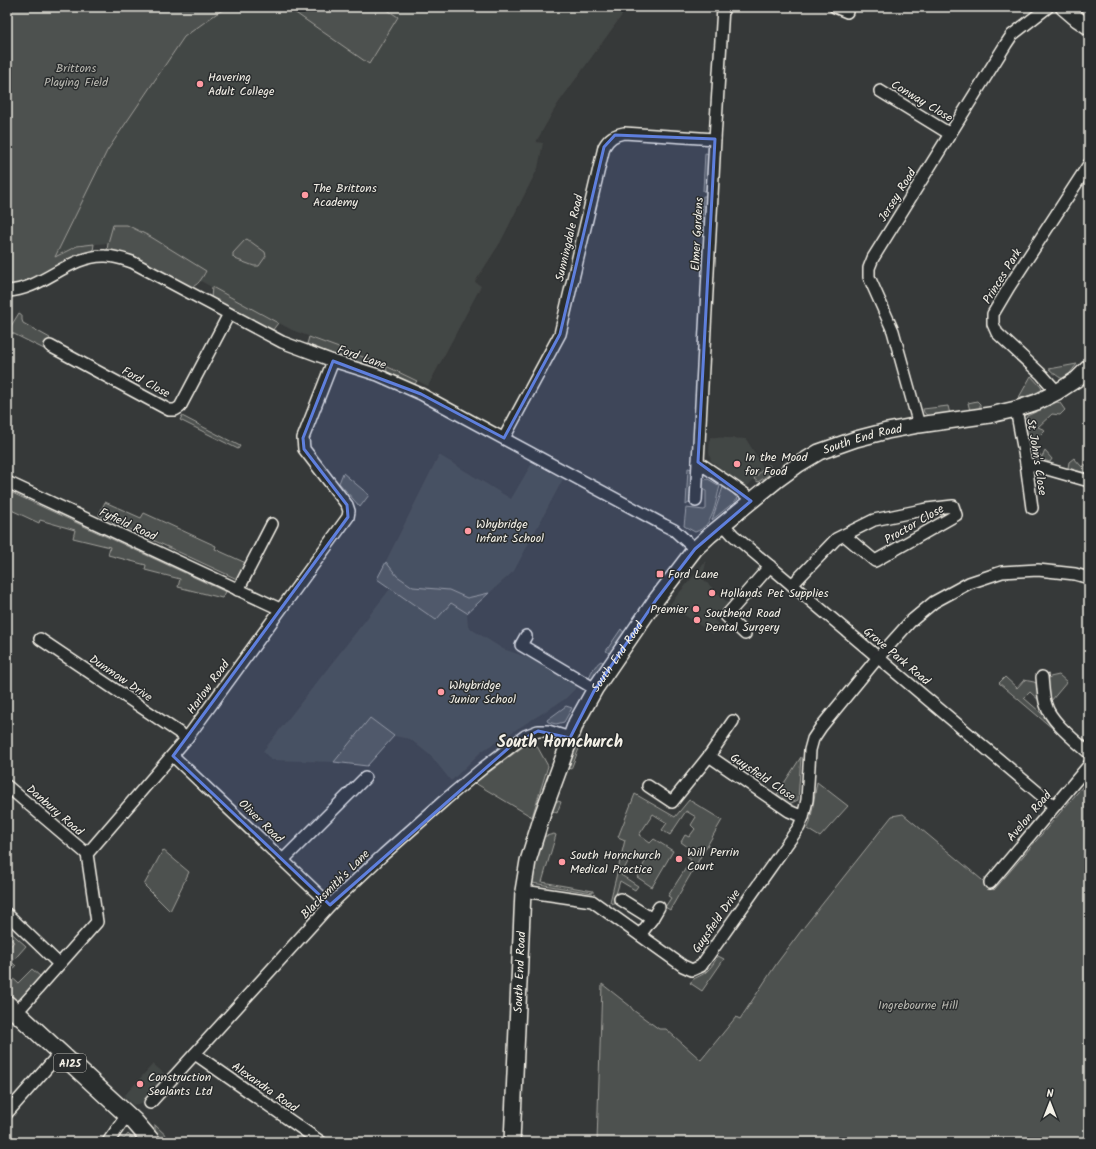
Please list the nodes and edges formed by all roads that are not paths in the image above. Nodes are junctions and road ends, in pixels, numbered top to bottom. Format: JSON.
{"nodes":[{"id":1,"x":723,"y":7,"type":"edge"},
{"id":2,"x":835,"y":7,"type":"edge"},
{"id":3,"x":1048,"y":7,"type":"edge"},
{"id":4,"x":1064,"y":7,"type":"edge"},
{"id":5,"x":847,"y":12,"type":"dead end"},
{"id":6,"x":1089,"y":27,"type":"edge"},
{"id":7,"x":880,"y":91,"type":"dead end"},
{"id":8,"x":950,"y":134,"type":"junction"},
{"id":9,"x":715,"y":139,"type":"junction"},
{"id":10,"x":1089,"y":164,"type":"edge"},
{"id":11,"x":7,"y":292,"type":"edge"},
{"id":12,"x":229,"y":314,"type":"junction"},
{"id":13,"x":50,"y":346,"type":"dead end"},
{"id":14,"x":333,"y":361,"type":"junction"},
{"id":15,"x":1089,"y":367,"type":"edge"},
{"id":16,"x":1057,"y":392,"type":"junction"},
{"id":17,"x":1016,"y":409,"type":"junction"},
{"id":18,"x":919,"y":425,"type":"junction"},
{"id":19,"x":504,"y":438,"type":"junction"},
{"id":20,"x":698,"y":462,"type":"junction"},
{"id":21,"x":1026,"y":463,"type":"junction"},
{"id":22,"x":1089,"y":481,"type":"edge"},
{"id":23,"x":7,"y":482,"type":"edge"},
{"id":24,"x":696,"y":501,"type":"dead end"},
{"id":25,"x":751,"y":501,"type":"junction"},
{"id":26,"x":1032,"y":508,"type":"dead end"},
{"id":27,"x":272,"y":524,"type":"dead end"},
{"id":28,"x":724,"y":525,"type":"junction"},
{"id":29,"x":844,"y":535,"type":"junction"},
{"id":30,"x":695,"y":549,"type":"junction"},
{"id":31,"x":770,"y":566,"type":"junction"},
{"id":32,"x":1089,"y":578,"type":"edge"},
{"id":33,"x":792,"y":585,"type":"junction"},
{"id":34,"x":238,"y":590,"type":"junction"},
{"id":35,"x":280,"y":609,"type":"junction"},
{"id":36,"x":746,"y":634,"type":"dead end"},
{"id":37,"x":526,"y":636,"type":"dead end"},
{"id":38,"x":40,"y":639,"type":"dead end"},
{"id":39,"x":878,"y":658,"type":"junction"},
{"id":40,"x":1042,"y":677,"type":"dead end"},
{"id":41,"x":595,"y":690,"type":"junction"},
{"id":42,"x":733,"y":721,"type":"dead end"},
{"id":43,"x":187,"y":738,"type":"junction"},
{"id":44,"x":570,"y":738,"type":"junction"},
{"id":45,"x":1089,"y":753,"type":"edge"},
{"id":46,"x":173,"y":756,"type":"junction"},
{"id":47,"x":709,"y":756,"type":"junction"},
{"id":48,"x":1089,"y":765,"type":"edge"},
{"id":49,"x":365,"y":778,"type":"dead end"},
{"id":50,"x":7,"y":786,"type":"edge"},
{"id":51,"x":648,"y":786,"type":"dead end"},
{"id":52,"x":1054,"y":806,"type":"junction"},
{"id":53,"x":803,"y":817,"type":"junction"},
{"id":54,"x":87,"y":854,"type":"junction"},
{"id":55,"x":283,"y":860,"type":"junction"},
{"id":56,"x":990,"y":883,"type":"dead end"},
{"id":57,"x":523,"y":891,"type":"junction"},
{"id":58,"x":620,"y":899,"type":"dead end"},
{"id":59,"x":330,"y":905,"type":"junction"},
{"id":60,"x":659,"y":907,"type":"dead end"},
{"id":61,"x":7,"y":914,"type":"edge"},
{"id":62,"x":652,"y":919,"type":"junction"},
{"id":63,"x":640,"y":935,"type":"junction"},
{"id":64,"x":59,"y":964,"type":"junction"},
{"id":65,"x":11,"y":1008,"type":"edge"},
{"id":66,"x":60,"y":1053,"type":"junction"},
{"id":67,"x":195,"y":1054,"type":"junction"},
{"id":68,"x":150,"y":1103,"type":"dead end"},
{"id":69,"x":7,"y":1113,"type":"edge"},
{"id":70,"x":127,"y":1115,"type":"junction"},
{"id":71,"x":108,"y":1142,"type":"edge"},
{"id":72,"x":152,"y":1142,"type":"edge"},
{"id":73,"x":321,"y":1142,"type":"edge"},
{"id":74,"x":512,"y":1142,"type":"edge"}],
"edges":[{"from":1,"to":9,"type":"street","name":"Elmer Gardens"},
{"from":2,"to":5,"type":"street"},
{"from":3,"to":8,"type":"street","name":"Jersey Road"},
{"from":4,"to":6,"type":"street"},
{"from":7,"to":8,"type":"street","name":"Conway Close"},
{"from":8,"to":18,"type":"street","name":"Jersey Road"},
{"from":9,"to":19,"type":"street","name":"Sunningdale Road"},
{"from":9,"to":20,"type":"street","name":"Elmer Gardens"},
{"from":10,"to":16,"type":"street","name":"Princes Park"},
{"from":11,"to":12,"type":"street","name":"Ford Lane"},
{"from":12,"to":13,"type":"street","name":"Ford Close"},
{"from":12,"to":14,"type":"street","name":"Ford Lane"},
{"from":14,"to":19,"type":"street","name":"Ford Lane"},
{"from":14,"to":35,"type":"street","name":"Harlow Road"},
{"from":15,"to":16,"type":"street","name":"South End Road"},
{"from":16,"to":17,"type":"street","name":"South End Road"},
{"from":17,"to":18,"type":"street","name":"South End Road"},
{"from":17,"to":21,"type":"street","name":"St John's Close"},
{"from":18,"to":25,"type":"street","name":"South End Road"},
{"from":19,"to":30,"type":"street","name":"Ford Lane"},
{"from":20,"to":24,"type":"street","name":"Elmer Gardens"},
{"from":20,"to":25,"type":"street"},
{"from":21,"to":22,"type":"street"},
{"from":21,"to":26,"type":"street","name":"St John's Close"},
{"from":23,"to":34,"type":"street","name":"Fyfield Road"},
{"from":25,"to":28,"type":"street","name":"South End Road"},
{"from":27,"to":34,"type":"street"},
{"from":28,"to":30,"type":"street","name":"South End Road"},
{"from":28,"to":31,"type":"street","name":"Grove Park Road"},
{"from":29,"to":29,"type":"street","name":"Proctor Close"},
{"from":29,"to":33,"type":"street","name":"Proctor Close"},
{"from":30,"to":41,"type":"street","name":"South End Road"},
{"from":31,"to":33,"type":"street","name":"Grove Park Road"},
{"from":31,"to":36,"type":"street"},
{"from":32,"to":39,"type":"street","name":"Guysfield Drive"},
{"from":33,"to":39,"type":"street","name":"Grove Park Road"},
{"from":34,"to":35,"type":"street","name":"Fyfield Road"},
{"from":35,"to":43,"type":"street","name":"Harlow Road"},
{"from":37,"to":41,"type":"street"},
{"from":38,"to":43,"type":"street","name":"Dunmow Drive"},
{"from":39,"to":52,"type":"street","name":"Grove Park Road"},
{"from":39,"to":53,"type":"street","name":"Guysfield Drive"},
{"from":40,"to":45,"type":"street"},
{"from":41,"to":44,"type":"street","name":"South End Road"},
{"from":42,"to":47,"type":"street"},
{"from":43,"to":46,"type":"street","name":"Harlow Road"},
{"from":44,"to":57,"type":"street","name":"South End Road"},
{"from":44,"to":59,"type":"street","name":"Blacksmith's Lane"},
{"from":46,"to":54,"type":"street","name":"Harlow Road"},
{"from":46,"to":55,"type":"street","name":"Oliver Road"},
{"from":47,"to":51,"type":"street"},
{"from":47,"to":53,"type":"street","name":"Guysfield Close"},
{"from":48,"to":52,"type":"street","name":"Avelon Road"},
{"from":49,"to":55,"type":"street"},
{"from":50,"to":54,"type":"street","name":"Danbury Road"},
{"from":52,"to":56,"type":"street","name":"Avelon Road"},
{"from":53,"to":63,"type":"street","name":"Guysfield Drive"},
{"from":54,"to":64,"type":"street"},
{"from":55,"to":59,"type":"street","name":"Oliver Road"},
{"from":57,"to":63,"type":"street","name":"Guysfield Drive"},
{"from":57,"to":74,"type":"street","name":"South End Road"},
{"from":58,"to":62,"type":"street"},
{"from":59,"to":67,"type":"street","name":"Blacksmith's Lane"},
{"from":60,"to":62,"type":"street"},
{"from":61,"to":64,"type":"street"},
{"from":62,"to":63,"type":"street"},
{"from":64,"to":65,"type":"street"},
{"from":65,"to":66,"type":"main road","number":"A125"},
{"from":66,"to":69,"type":"street"},
{"from":66,"to":70,"type":"main road","number":"A125"},
{"from":67,"to":68,"type":"street","name":"Blacksmith's Lane"},
{"from":67,"to":73,"type":"street","name":"Alexandra Road"},
{"from":70,"to":71,"type":"street"},
{"from":70,"to":72,"type":"main road","number":"A125"}]}
